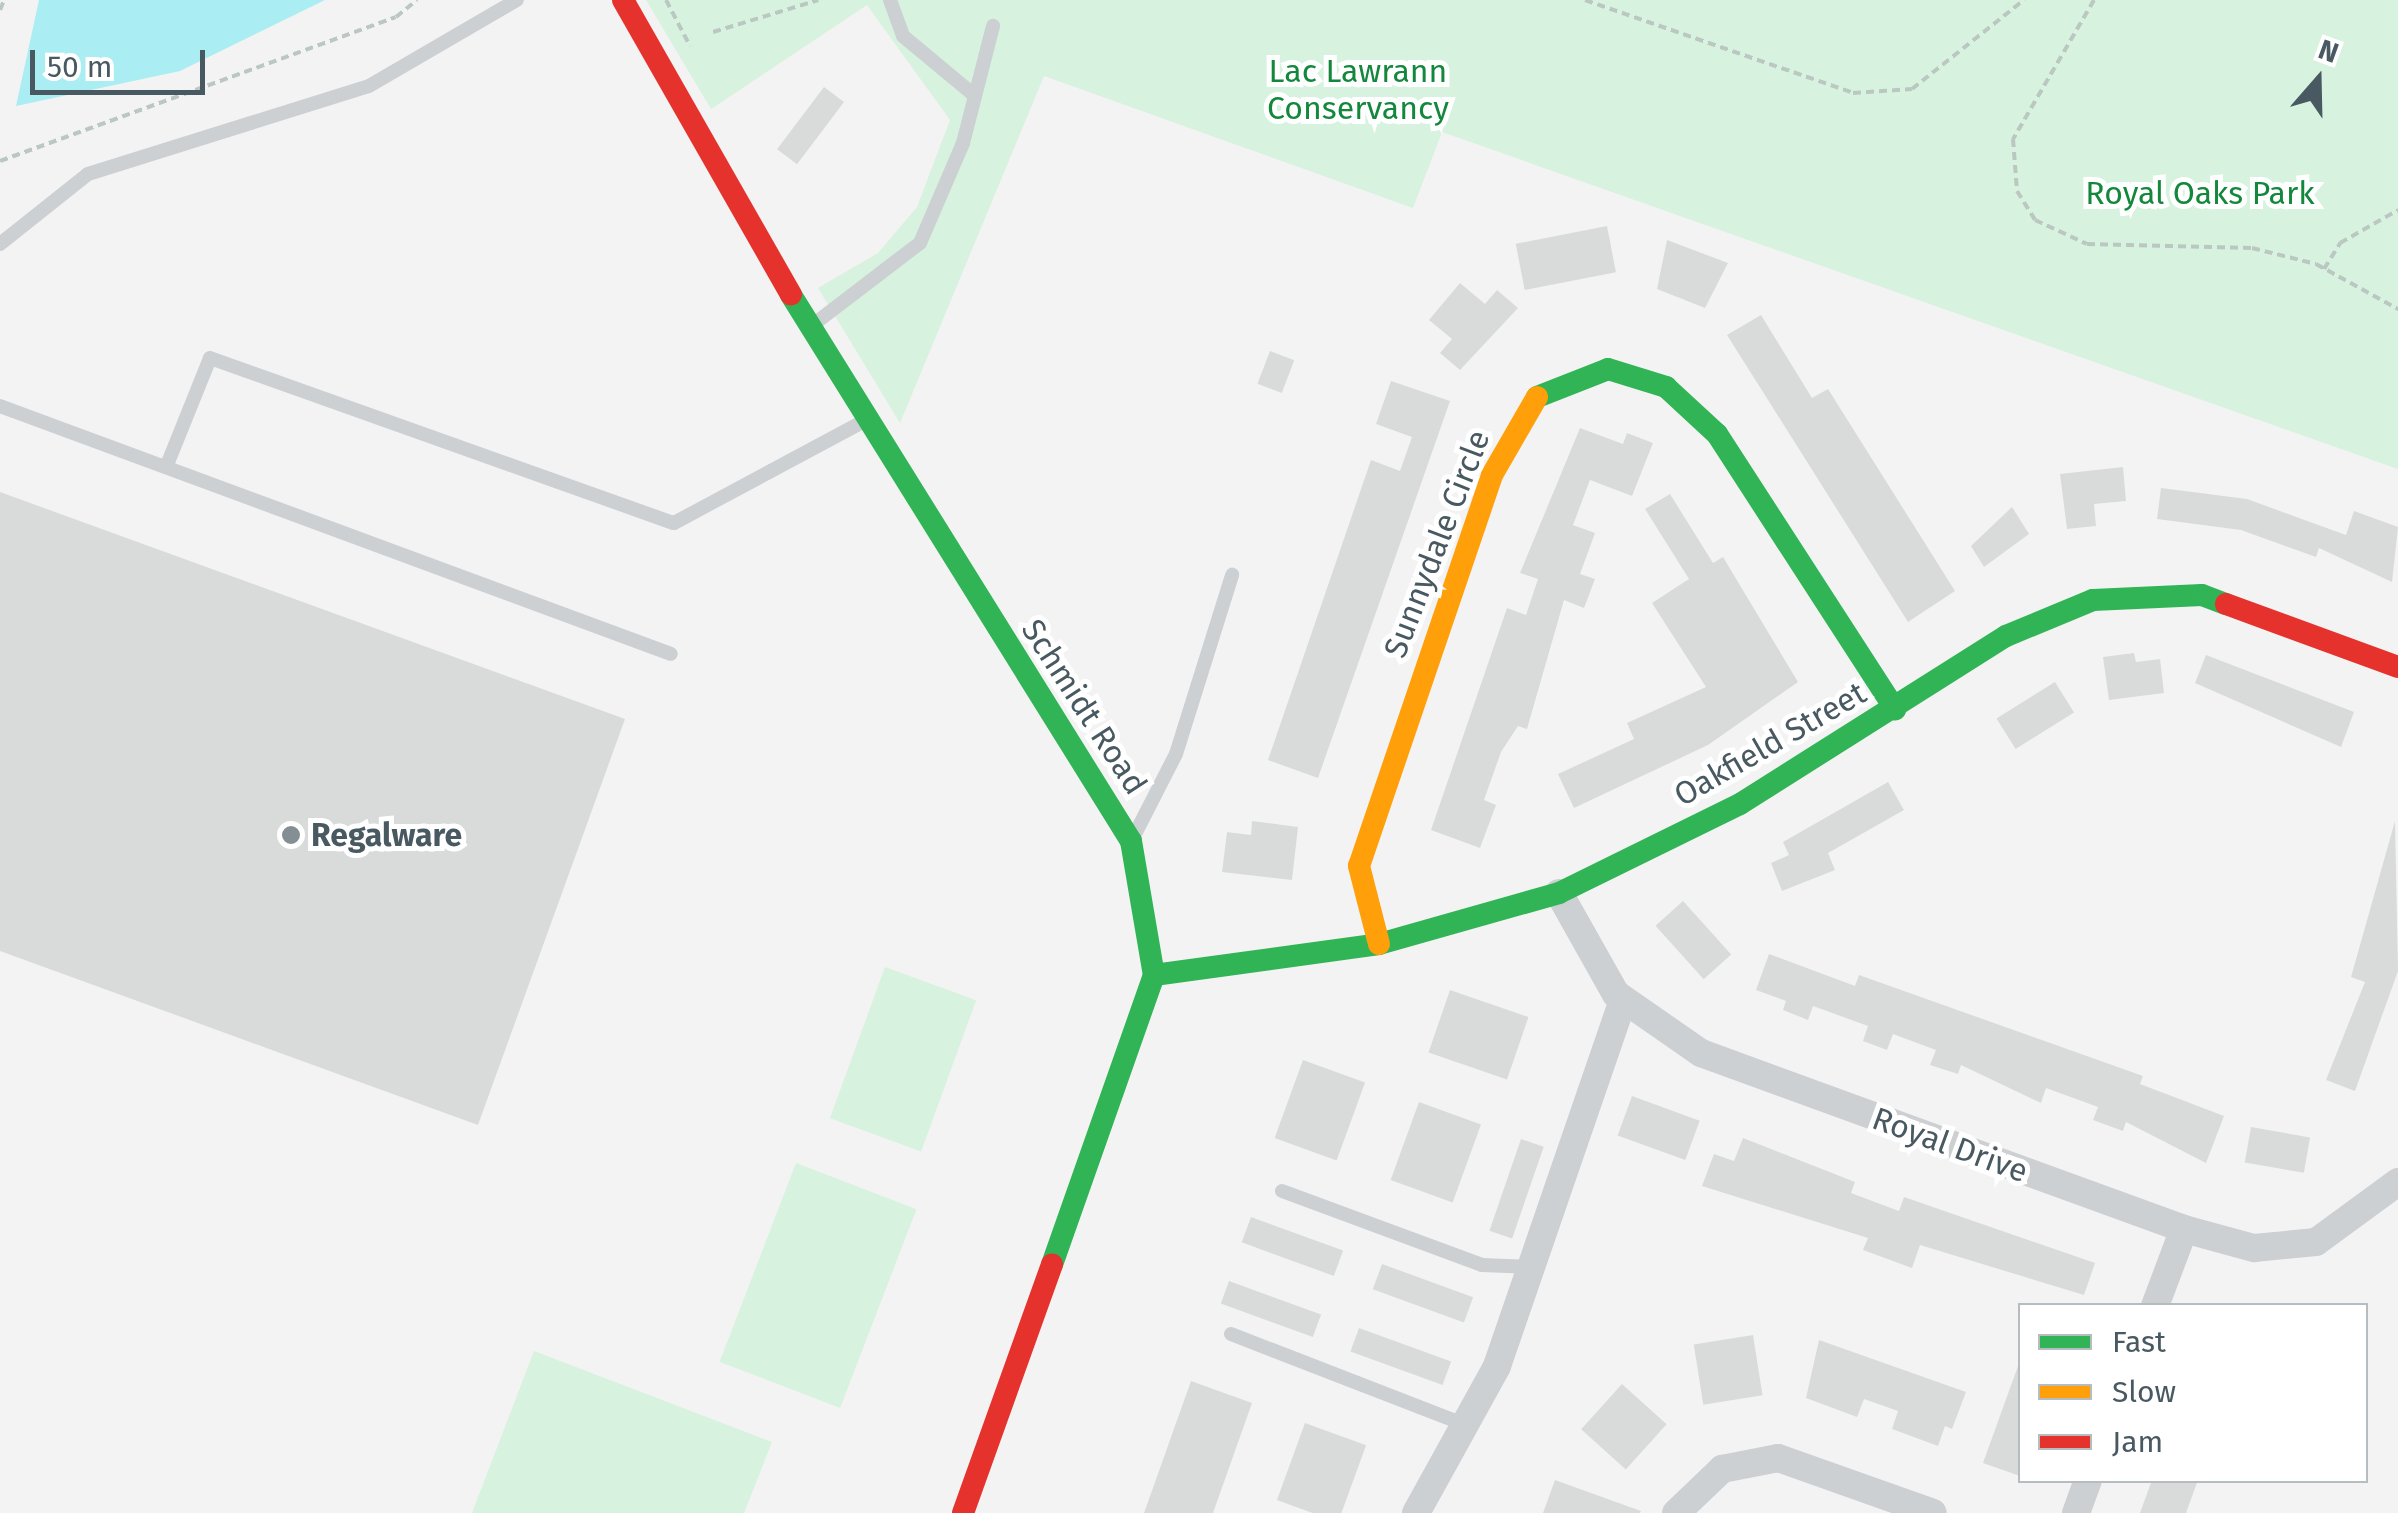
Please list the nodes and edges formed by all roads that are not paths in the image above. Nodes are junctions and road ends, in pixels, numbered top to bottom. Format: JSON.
{"nodes":[{"id":1,"x":517,"y":0,"type":"edge"},
{"id":2,"x":623,"y":0,"type":"edge"},
{"id":3,"x":890,"y":0,"type":"edge"},
{"id":4,"x":994,"y":26,"type":"dead end"},
{"id":5,"x":974,"y":95,"type":"junction"},
{"id":6,"x":0,"y":244,"type":"edge"},
{"id":7,"x":809,"y":327,"type":"junction"},
{"id":8,"x":0,"y":406,"type":"edge"},
{"id":9,"x":863,"y":422,"type":"junction"},
{"id":10,"x":167,"y":466,"type":"junction"},
{"id":11,"x":1232,"y":574,"type":"dead end"},
{"id":12,"x":671,"y":654,"type":"dead end"},
{"id":13,"x":2398,"y":667,"type":"edge"},
{"id":14,"x":1895,"y":709,"type":"junction"},
{"id":15,"x":1131,"y":841,"type":"junction"},
{"id":16,"x":1559,"y":893,"type":"junction"},
{"id":17,"x":1379,"y":944,"type":"junction"},
{"id":18,"x":1154,"y":975,"type":"junction"},
{"id":19,"x":1623,"y":1000,"type":"junction"},
{"id":20,"x":2398,"y":1182,"type":"edge"},
{"id":21,"x":1282,"y":1191,"type":"dead end"},
{"id":22,"x":2184,"y":1229,"type":"junction"},
{"id":23,"x":1530,"y":1266,"type":"junction"},
{"id":24,"x":2156,"y":1303,"type":"edge"},
{"id":25,"x":1231,"y":1334,"type":"dead end"},
{"id":26,"x":1461,"y":1423,"type":"junction"},
{"id":27,"x":2087,"y":1483,"type":"edge"},
{"id":28,"x":962,"y":1513,"type":"edge"},
{"id":29,"x":1416,"y":1513,"type":"edge"},
{"id":30,"x":1676,"y":1513,"type":"edge"},
{"id":31,"x":1933,"y":1513,"type":"edge"},
{"id":32,"x":2076,"y":1513,"type":"edge"}],
"edges":[{"from":1,"to":6,"type":"lane"},
{"from":2,"to":7,"type":"street","name":"Schmidt Road"},
{"from":3,"to":5,"type":"lane"},
{"from":4,"to":5,"type":"lane"},
{"from":5,"to":7,"type":"lane"},
{"from":7,"to":9,"type":"street","name":"Schmidt Road"},
{"from":8,"to":10,"type":"lane"},
{"from":9,"to":10,"type":"lane"},
{"from":9,"to":15,"type":"street","name":"Schmidt Road"},
{"from":10,"to":12,"type":"lane"},
{"from":11,"to":15,"type":"lane"},
{"from":13,"to":14,"type":"street","name":"Oakfield Street"},
{"from":14,"to":16,"type":"street","name":"Oakfield Street"},
{"from":14,"to":17,"type":"street","name":"Sunnydale Circle"},
{"from":15,"to":18,"type":"street","name":"Schmidt Road"},
{"from":16,"to":17,"type":"street","name":"Oakfield Street"},
{"from":16,"to":19,"type":"street","name":"Royal Drive"},
{"from":17,"to":18,"type":"street","name":"Oakfield Street"},
{"from":18,"to":28,"type":"street","name":"Schmidt Road"},
{"from":19,"to":22,"type":"street","name":"Royal Drive"},
{"from":19,"to":23,"type":"street"},
{"from":20,"to":22,"type":"street","name":"Royal Drive"},
{"from":21,"to":23,"type":"lane"},
{"from":22,"to":24,"type":"street"},
{"from":23,"to":26,"type":"street"},
{"from":25,"to":26,"type":"lane"},
{"from":26,"to":29,"type":"street"},
{"from":27,"to":32,"type":"street"},
{"from":30,"to":31,"type":"street"}]}
